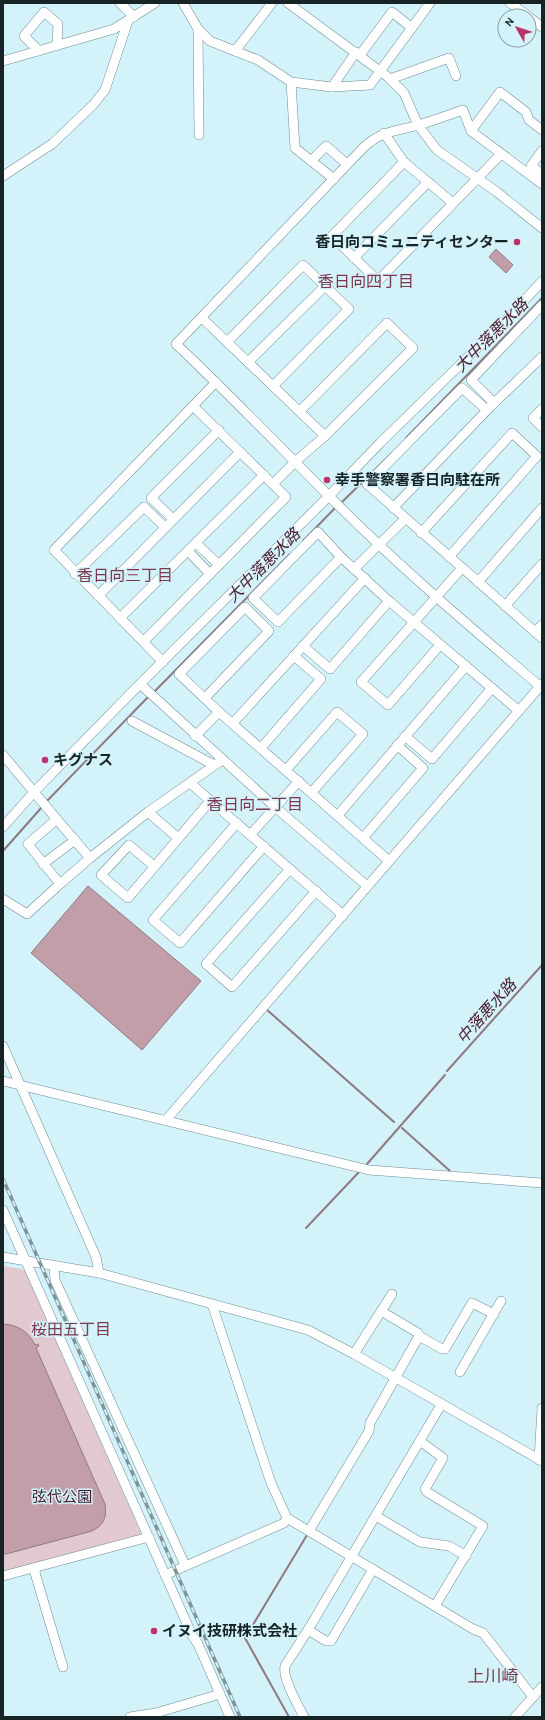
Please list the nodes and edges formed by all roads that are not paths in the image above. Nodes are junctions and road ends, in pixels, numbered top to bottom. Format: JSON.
{"nodes":[{"id":1,"x":120,"y":3,"type":"edge"},
{"id":2,"x":155,"y":3,"type":"edge"},
{"id":3,"x":183,"y":3,"type":"edge"},
{"id":4,"x":272,"y":3,"type":"edge"},
{"id":5,"x":288,"y":3,"type":"edge"},
{"id":6,"x":430,"y":3,"type":"edge"},
{"id":7,"x":131,"y":19,"type":"junction"},
{"id":8,"x":412,"y":28,"type":"junction"},
{"id":9,"x":198,"y":30,"type":"junction"},
{"id":10,"x":57,"y":46,"type":"junction"},
{"id":11,"x":39,"y":51,"type":"junction"},
{"id":12,"x":235,"y":51,"type":"junction"},
{"id":13,"x":358,"y":54,"type":"junction"},
{"id":14,"x":3,"y":61,"type":"edge"},
{"id":15,"x":380,"y":72,"type":"junction"},
{"id":16,"x":456,"y":76,"type":"dead end"},
{"id":17,"x":390,"y":79,"type":"junction"},
{"id":18,"x":291,"y":82,"type":"junction"},
{"id":19,"x":332,"y":87,"type":"junction"},
{"id":20,"x":418,"y":125,"type":"junction"},
{"id":21,"x":542,"y":130,"type":"edge"},
{"id":22,"x":471,"y":131,"type":"junction"},
{"id":23,"x":384,"y":133,"type":"junction"},
{"id":24,"x":199,"y":135,"type":"dead end"},
{"id":25,"x":542,"y":151,"type":"edge"},
{"id":26,"x":501,"y":154,"type":"junction"},
{"id":27,"x":311,"y":160,"type":"junction"},
{"id":28,"x":404,"y":162,"type":"junction"},
{"id":29,"x":347,"y":164,"type":"junction"},
{"id":30,"x":542,"y":174,"type":"edge"},
{"id":31,"x":3,"y":176,"type":"edge"},
{"id":32,"x":478,"y":178,"type":"junction"},
{"id":33,"x":334,"y":179,"type":"junction"},
{"id":34,"x":428,"y":182,"type":"junction"},
{"id":35,"x":542,"y":184,"type":"edge"},
{"id":36,"x":453,"y":203,"type":"junction"},
{"id":37,"x":542,"y":228,"type":"edge"},
{"id":38,"x":354,"y":258,"type":"junction"},
{"id":39,"x":542,"y":281,"type":"edge"},
{"id":40,"x":325,"y":286,"type":"junction"},
{"id":41,"x":542,"y":305,"type":"edge"},
{"id":42,"x":202,"y":318,"type":"junction"},
{"id":43,"x":227,"y":342,"type":"junction"},
{"id":44,"x":542,"y":357,"type":"edge"},
{"id":45,"x":248,"y":362,"type":"junction"},
{"id":46,"x":216,"y":382,"type":"junction"},
{"id":47,"x":273,"y":386,"type":"junction"},
{"id":48,"x":494,"y":403,"type":"junction"},
{"id":49,"x":193,"y":406,"type":"junction"},
{"id":50,"x":542,"y":409,"type":"edge"},
{"id":51,"x":487,"y":410,"type":"junction"},
{"id":52,"x":300,"y":412,"type":"junction"},
{"id":53,"x":542,"y":427,"type":"edge"},
{"id":54,"x":219,"y":430,"type":"junction"},
{"id":55,"x":326,"y":436,"type":"junction"},
{"id":56,"x":240,"y":452,"type":"junction"},
{"id":57,"x":296,"y":461,"type":"junction"},
{"id":58,"x":264,"y":475,"type":"junction"},
{"id":59,"x":273,"y":484,"type":"junction"},
{"id":60,"x":335,"y":502,"type":"junction"},
{"id":61,"x":393,"y":508,"type":"junction"},
{"id":62,"x":542,"y":508,"type":"edge"},
{"id":63,"x":174,"y":519,"type":"junction"},
{"id":64,"x":405,"y":519,"type":"junction"},
{"id":65,"x":165,"y":527,"type":"junction"},
{"id":66,"x":421,"y":533,"type":"junction"},
{"id":67,"x":196,"y":543,"type":"junction"},
{"id":68,"x":379,"y":544,"type":"junction"},
{"id":69,"x":188,"y":551,"type":"junction"},
{"id":70,"x":341,"y":557,"type":"junction"},
{"id":71,"x":450,"y":557,"type":"junction"},
{"id":72,"x":542,"y":564,"type":"edge"},
{"id":73,"x":219,"y":565,"type":"junction"},
{"id":74,"x":354,"y":568,"type":"junction"},
{"id":75,"x":462,"y":568,"type":"junction"},
{"id":76,"x":75,"y":574,"type":"junction"},
{"id":77,"x":210,"y":574,"type":"junction"},
{"id":78,"x":365,"y":578,"type":"junction"},
{"id":79,"x":478,"y":582,"type":"junction"},
{"id":80,"x":98,"y":596,"type":"junction"},
{"id":81,"x":437,"y":597,"type":"junction"},
{"id":82,"x":389,"y":601,"type":"junction"},
{"id":83,"x":506,"y":606,"type":"junction"},
{"id":84,"x":120,"y":618,"type":"junction"},
{"id":85,"x":414,"y":622,"type":"junction"},
{"id":86,"x":542,"y":625,"type":"edge"},
{"id":87,"x":539,"y":635,"type":"edge"},
{"id":88,"x":144,"y":641,"type":"junction"},
{"id":89,"x":440,"y":645,"type":"junction"},
{"id":90,"x":303,"y":646,"type":"junction"},
{"id":91,"x":294,"y":656,"type":"junction"},
{"id":92,"x":163,"y":662,"type":"junction"},
{"id":93,"x":466,"y":666,"type":"junction"},
{"id":94,"x":140,"y":684,"type":"junction"},
{"id":95,"x":541,"y":686,"type":"edge"},
{"id":96,"x":492,"y":688,"type":"junction"},
{"id":97,"x":205,"y":698,"type":"junction"},
{"id":98,"x":519,"y":711,"type":"junction"},
{"id":99,"x":219,"y":712,"type":"junction"},
{"id":100,"x":132,"y":721,"type":"dead end"},
{"id":101,"x":232,"y":723,"type":"junction"},
{"id":102,"x":195,"y":736,"type":"junction"},
{"id":103,"x":405,"y":736,"type":"junction"},
{"id":104,"x":397,"y":746,"type":"junction"},
{"id":105,"x":261,"y":748,"type":"junction"},
{"id":106,"x":3,"y":754,"type":"edge"},
{"id":107,"x":218,"y":762,"type":"junction"},
{"id":108,"x":286,"y":770,"type":"junction"},
{"id":109,"x":299,"y":780,"type":"junction"},
{"id":110,"x":190,"y":783,"type":"junction"},
{"id":111,"x":312,"y":792,"type":"junction"},
{"id":112,"x":37,"y":795,"type":"junction"},
{"id":113,"x":210,"y":801,"type":"junction"},
{"id":114,"x":275,"y":807,"type":"junction"},
{"id":115,"x":148,"y":812,"type":"junction"},
{"id":116,"x":338,"y":815,"type":"junction"},
{"id":117,"x":57,"y":819,"type":"junction"},
{"id":118,"x":237,"y":824,"type":"junction"},
{"id":119,"x":3,"y":827,"type":"edge"},
{"id":120,"x":250,"y":835,"type":"junction"},
{"id":121,"x":178,"y":838,"type":"junction"},
{"id":122,"x":363,"y":838,"type":"junction"},
{"id":123,"x":75,"y":840,"type":"junction"},
{"id":124,"x":264,"y":846,"type":"junction"},
{"id":125,"x":90,"y":858,"type":"junction"},
{"id":126,"x":390,"y":861,"type":"junction"},
{"id":127,"x":43,"y":864,"type":"junction"},
{"id":128,"x":154,"y":866,"type":"junction"},
{"id":129,"x":290,"y":868,"type":"junction"},
{"id":130,"x":60,"y":884,"type":"junction"},
{"id":131,"x":368,"y":886,"type":"junction"},
{"id":132,"x":316,"y":892,"type":"junction"},
{"id":133,"x":3,"y":899,"type":"edge"},
{"id":134,"x":343,"y":915,"type":"junction"},
{"id":135,"x":3,"y":1046,"type":"edge"},
{"id":136,"x":3,"y":1081,"type":"edge"},
{"id":137,"x":22,"y":1086,"type":"junction"},
{"id":138,"x":166,"y":1120,"type":"junction"},
{"id":139,"x":542,"y":1183,"type":"edge"},
{"id":140,"x":3,"y":1210,"type":"edge"},
{"id":141,"x":3,"y":1257,"type":"edge"},
{"id":142,"x":25,"y":1261,"type":"junction"},
{"id":143,"x":54,"y":1265,"type":"junction"},
{"id":144,"x":99,"y":1273,"type":"junction"},
{"id":145,"x":392,"y":1294,"type":"dead end"},
{"id":146,"x":501,"y":1301,"type":"dead end"},
{"id":147,"x":212,"y":1304,"type":"junction"},
{"id":148,"x":381,"y":1311,"type":"junction"},
{"id":149,"x":494,"y":1314,"type":"junction"},
{"id":150,"x":419,"y":1336,"type":"junction"},
{"id":151,"x":354,"y":1354,"type":"junction"},
{"id":152,"x":460,"y":1372,"type":"dead end"},
{"id":153,"x":395,"y":1378,"type":"junction"},
{"id":154,"x":441,"y":1405,"type":"junction"},
{"id":155,"x":542,"y":1408,"type":"edge"},
{"id":156,"x":420,"y":1441,"type":"junction"},
{"id":157,"x":540,"y":1461,"type":"edge"},
{"id":158,"x":376,"y":1516,"type":"junction"},
{"id":159,"x":287,"y":1518,"type":"junction"},
{"id":160,"x":309,"y":1531,"type":"junction"},
{"id":161,"x":148,"y":1537,"type":"junction"},
{"id":162,"x":352,"y":1556,"type":"junction"},
{"id":163,"x":466,"y":1556,"type":"junction"},
{"id":164,"x":185,"y":1565,"type":"junction"},
{"id":165,"x":36,"y":1568,"type":"junction"},
{"id":166,"x":373,"y":1569,"type":"junction"},
{"id":167,"x":165,"y":1575,"type":"junction"},
{"id":168,"x":3,"y":1576,"type":"edge"},
{"id":169,"x":435,"y":1606,"type":"junction"},
{"id":170,"x":308,"y":1630,"type":"junction"},
{"id":171,"x":63,"y":1667,"type":"dead end"},
{"id":172,"x":542,"y":1687,"type":"edge"},
{"id":173,"x":220,"y":1694,"type":"junction"},
{"id":174,"x":533,"y":1697,"type":"junction"},
{"id":175,"x":130,"y":1717,"type":"edge"},
{"id":176,"x":230,"y":1717,"type":"edge"},
{"id":177,"x":304,"y":1717,"type":"edge"},
{"id":178,"x":515,"y":1717,"type":"edge"}],
"edges":[{"from":1,"to":7,"type":"street"},
{"from":2,"to":7,"type":"street"},
{"from":3,"to":9,"type":"street"},
{"from":4,"to":12,"type":"street"},
{"from":5,"to":13,"type":"street"},
{"from":6,"to":8,"type":"street"},
{"from":7,"to":10,"type":"street"},
{"from":7,"to":31,"type":"street"},
{"from":8,"to":13,"type":"street"},
{"from":8,"to":15,"type":"street"},
{"from":9,"to":12,"type":"street"},
{"from":9,"to":24,"type":"street"},
{"from":10,"to":11,"type":"street"},
{"from":10,"to":11,"type":"street"},
{"from":11,"to":14,"type":"street"},
{"from":12,"to":18,"type":"street"},
{"from":13,"to":15,"type":"street"},
{"from":13,"to":19,"type":"street"},
{"from":15,"to":17,"type":"street"},
{"from":15,"to":19,"type":"street"},
{"from":16,"to":17,"type":"street"},
{"from":17,"to":20,"type":"street"},
{"from":18,"to":19,"type":"street"},
{"from":18,"to":27,"type":"street"},
{"from":20,"to":22,"type":"street"},
{"from":20,"to":23,"type":"street"},
{"from":20,"to":32,"type":"street"},
{"from":21,"to":22,"type":"street"},
{"from":22,"to":26,"type":"street"},
{"from":23,"to":28,"type":"street"},
{"from":23,"to":29,"type":"street"},
{"from":25,"to":30,"type":"street"},
{"from":26,"to":32,"type":"street"},
{"from":26,"to":35,"type":"street"},
{"from":27,"to":29,"type":"street"},
{"from":27,"to":33,"type":"street"},
{"from":28,"to":34,"type":"street"},
{"from":28,"to":38,"type":"street"},
{"from":29,"to":33,"type":"street"},
{"from":32,"to":36,"type":"street"},
{"from":32,"to":37,"type":"street"},
{"from":33,"to":42,"type":"street"},
{"from":34,"to":36,"type":"street"},
{"from":34,"to":38,"type":"street"},
{"from":36,"to":38,"type":"street"},
{"from":39,"to":60,"type":"street"},
{"from":40,"to":43,"type":"street"},
{"from":40,"to":45,"type":"street"},
{"from":40,"to":47,"type":"street"},
{"from":41,"to":48,"type":"street"},
{"from":42,"to":43,"type":"street"},
{"from":42,"to":46,"type":"street"},
{"from":43,"to":45,"type":"street"},
{"from":44,"to":48,"type":"street"},
{"from":45,"to":47,"type":"street"},
{"from":46,"to":49,"type":"street"},
{"from":46,"to":57,"type":"street"},
{"from":47,"to":52,"type":"street"},
{"from":48,"to":51,"type":"street"},
{"from":49,"to":54,"type":"street"},
{"from":49,"to":76,"type":"street"},
{"from":50,"to":53,"type":"street"},
{"from":51,"to":61,"type":"street"},
{"from":51,"to":61,"type":"street"},
{"from":52,"to":55,"type":"street"},
{"from":52,"to":55,"type":"street"},
{"from":54,"to":56,"type":"street"},
{"from":54,"to":63,"type":"street"},
{"from":55,"to":57,"type":"street"},
{"from":56,"to":58,"type":"street"},
{"from":56,"to":63,"type":"street"},
{"from":57,"to":59,"type":"street"},
{"from":57,"to":60,"type":"street"},
{"from":58,"to":59,"type":"street"},
{"from":58,"to":67,"type":"street"},
{"from":59,"to":73,"type":"street"},
{"from":60,"to":68,"type":"street"},
{"from":60,"to":92,"type":"street"},
{"from":61,"to":64,"type":"street"},
{"from":62,"to":79,"type":"street"},
{"from":63,"to":65,"type":"street"},
{"from":64,"to":66,"type":"street"},
{"from":64,"to":68,"type":"street"},
{"from":65,"to":76,"type":"street"},
{"from":65,"to":80,"type":"street"},
{"from":66,"to":71,"type":"street"},
{"from":66,"to":71,"type":"street"},
{"from":67,"to":69,"type":"street"},
{"from":67,"to":73,"type":"street"},
{"from":68,"to":74,"type":"street"},
{"from":68,"to":81,"type":"street"},
{"from":69,"to":77,"type":"street"},
{"from":69,"to":84,"type":"street"},
{"from":70,"to":70,"type":"street"},
{"from":70,"to":74,"type":"street"},
{"from":71,"to":75,"type":"street"},
{"from":72,"to":83,"type":"street"},
{"from":73,"to":77,"type":"street"},
{"from":74,"to":78,"type":"street"},
{"from":75,"to":79,"type":"street"},
{"from":75,"to":81,"type":"street"},
{"from":76,"to":80,"type":"street"},
{"from":77,"to":88,"type":"street"},
{"from":78,"to":82,"type":"street"},
{"from":78,"to":90,"type":"street"},
{"from":79,"to":83,"type":"street"},
{"from":80,"to":84,"type":"street"},
{"from":81,"to":85,"type":"street"},
{"from":81,"to":95,"type":"street"},
{"from":82,"to":85,"type":"street"},
{"from":82,"to":90,"type":"street"},
{"from":83,"to":87,"type":"street"},
{"from":84,"to":88,"type":"street"},
{"from":85,"to":89,"type":"street"},
{"from":85,"to":89,"type":"street"},
{"from":86,"to":87,"type":"street"},
{"from":88,"to":92,"type":"street"},
{"from":89,"to":93,"type":"street"},
{"from":90,"to":91,"type":"street"},
{"from":91,"to":101,"type":"street"},
{"from":91,"to":105,"type":"street"},
{"from":92,"to":94,"type":"street"},
{"from":93,"to":96,"type":"street"},
{"from":93,"to":103,"type":"street"},
{"from":94,"to":102,"type":"street"},
{"from":94,"to":112,"type":"street"},
{"from":95,"to":98,"type":"street"},
{"from":96,"to":98,"type":"street"},
{"from":96,"to":103,"type":"street"},
{"from":97,"to":97,"type":"street"},
{"from":97,"to":99,"type":"street"},
{"from":98,"to":126,"type":"street"},
{"from":99,"to":101,"type":"street"},
{"from":99,"to":102,"type":"street"},
{"from":100,"to":107,"type":"street"},
{"from":101,"to":105,"type":"street"},
{"from":102,"to":107,"type":"street"},
{"from":103,"to":104,"type":"street"},
{"from":104,"to":116,"type":"street"},
{"from":104,"to":122,"type":"street"},
{"from":105,"to":108,"type":"street"},
{"from":106,"to":112,"type":"street"},
{"from":107,"to":110,"type":"street"},
{"from":107,"to":114,"type":"street"},
{"from":108,"to":109,"type":"street"},
{"from":108,"to":111,"type":"street"},
{"from":109,"to":111,"type":"street"},
{"from":109,"to":114,"type":"street"},
{"from":110,"to":113,"type":"street"},
{"from":110,"to":115,"type":"street"},
{"from":111,"to":116,"type":"street"},
{"from":112,"to":117,"type":"street"},
{"from":112,"to":119,"type":"street"},
{"from":113,"to":118,"type":"street"},
{"from":113,"to":121,"type":"street"},
{"from":114,"to":120,"type":"street"},
{"from":114,"to":131,"type":"street"},
{"from":115,"to":121,"type":"street"},
{"from":115,"to":125,"type":"street"},
{"from":116,"to":122,"type":"street"},
{"from":117,"to":123,"type":"street"},
{"from":117,"to":127,"type":"street"},
{"from":118,"to":120,"type":"street"},
{"from":118,"to":124,"type":"street"},
{"from":120,"to":124,"type":"street"},
{"from":121,"to":128,"type":"street"},
{"from":122,"to":126,"type":"street"},
{"from":123,"to":125,"type":"street"},
{"from":123,"to":127,"type":"street"},
{"from":124,"to":129,"type":"street"},
{"from":125,"to":130,"type":"street"},
{"from":126,"to":131,"type":"street"},
{"from":127,"to":130,"type":"street"},
{"from":128,"to":128,"type":"street"},
{"from":129,"to":132,"type":"street"},
{"from":129,"to":132,"type":"street"},
{"from":130,"to":133,"type":"street"},
{"from":131,"to":134,"type":"street"},
{"from":132,"to":134,"type":"street"},
{"from":134,"to":138,"type":"street"},
{"from":135,"to":137,"type":"street"},
{"from":136,"to":137,"type":"street"},
{"from":137,"to":138,"type":"street"},
{"from":137,"to":144,"type":"street"},
{"from":138,"to":139,"type":"street"},
{"from":140,"to":142,"type":"street"},
{"from":141,"to":142,"type":"street"},
{"from":142,"to":143,"type":"street"},
{"from":142,"to":161,"type":"street"},
{"from":143,"to":144,"type":"street"},
{"from":143,"to":164,"type":"street"},
{"from":144,"to":147,"type":"street"},
{"from":145,"to":148,"type":"street"},
{"from":146,"to":149,"type":"street"},
{"from":147,"to":151,"type":"street"},
{"from":147,"to":159,"type":"street"},
{"from":148,"to":150,"type":"street"},
{"from":148,"to":151,"type":"street"},
{"from":149,"to":150,"type":"street"},
{"from":149,"to":152,"type":"street"},
{"from":150,"to":153,"type":"street"},
{"from":151,"to":153,"type":"street"},
{"from":153,"to":154,"type":"street"},
{"from":153,"to":160,"type":"street"},
{"from":154,"to":156,"type":"street"},
{"from":154,"to":157,"type":"street"},
{"from":155,"to":157,"type":"street"},
{"from":156,"to":158,"type":"street"},
{"from":156,"to":163,"type":"street"},
{"from":158,"to":162,"type":"street"},
{"from":158,"to":163,"type":"street"},
{"from":159,"to":160,"type":"street"},
{"from":159,"to":164,"type":"street"},
{"from":160,"to":162,"type":"street"},
{"from":161,"to":165,"type":"street"},
{"from":161,"to":167,"type":"street"},
{"from":162,"to":166,"type":"street"},
{"from":162,"to":170,"type":"street"},
{"from":163,"to":169,"type":"street"},
{"from":164,"to":167,"type":"street"},
{"from":165,"to":168,"type":"street"},
{"from":165,"to":171,"type":"street"},
{"from":166,"to":169,"type":"street"},
{"from":166,"to":170,"type":"street"},
{"from":167,"to":173,"type":"street"},
{"from":169,"to":174,"type":"street"},
{"from":170,"to":177,"type":"street"},
{"from":172,"to":174,"type":"street"},
{"from":173,"to":175,"type":"street"},
{"from":173,"to":176,"type":"street"},
{"from":174,"to":178,"type":"street"}]}
